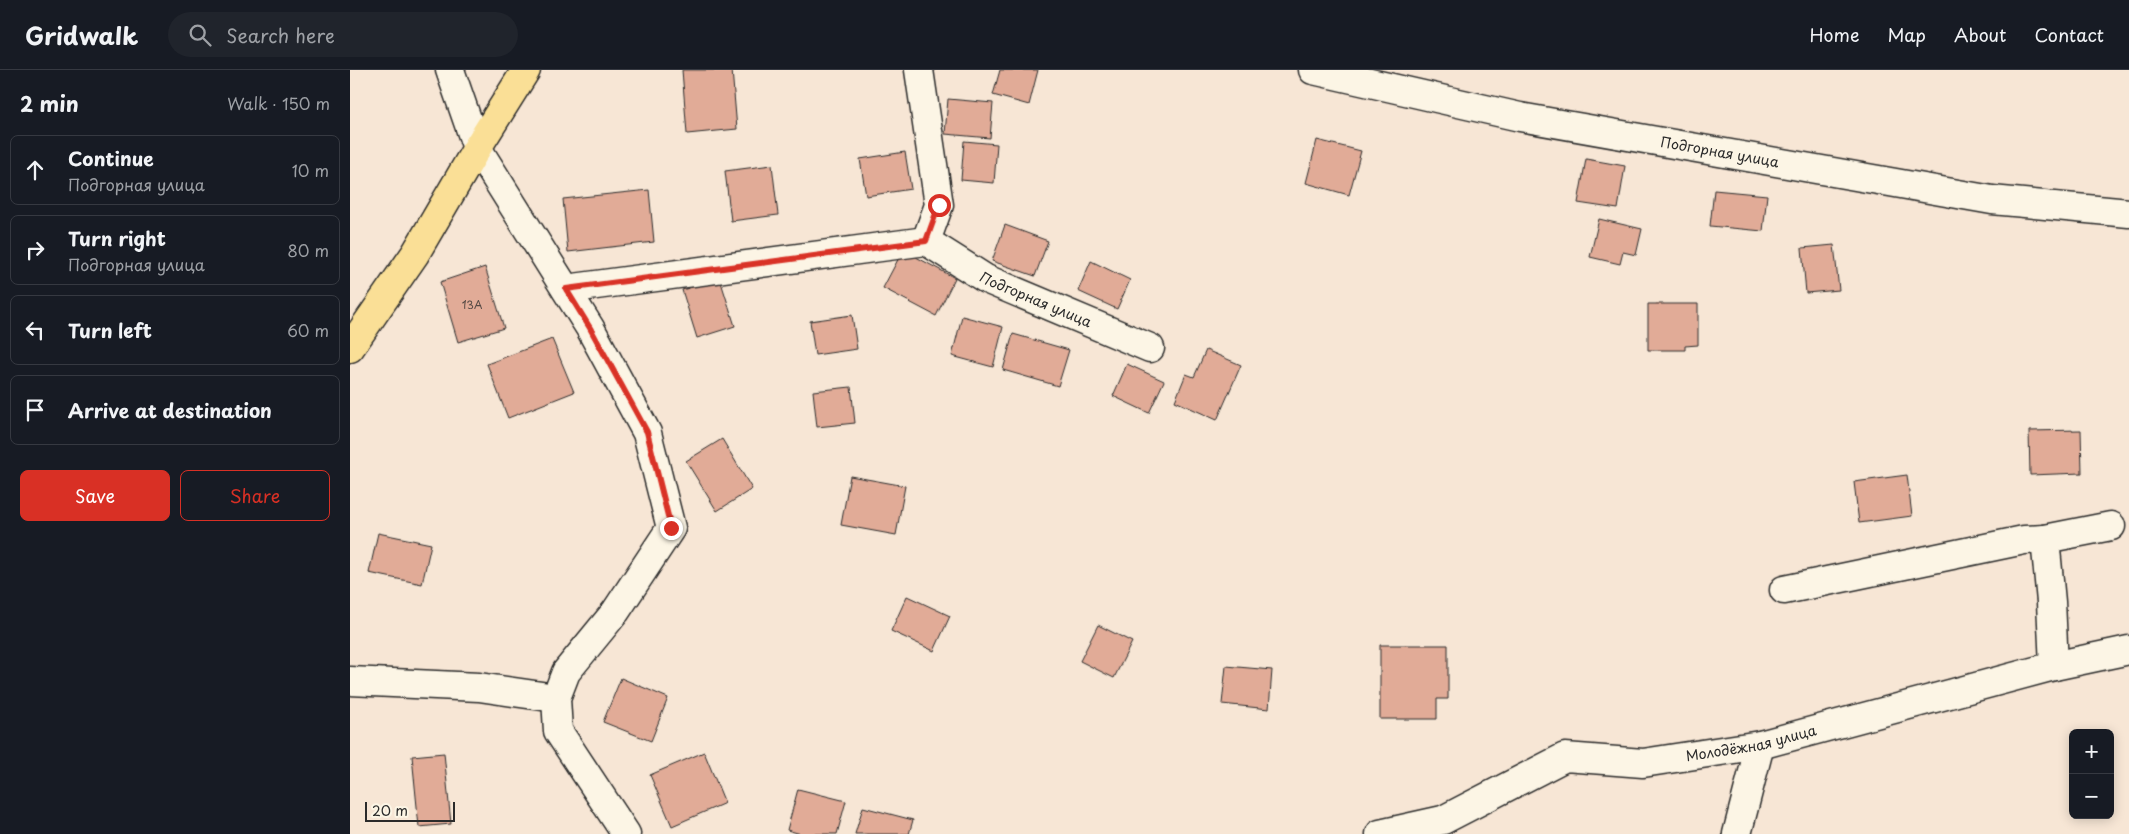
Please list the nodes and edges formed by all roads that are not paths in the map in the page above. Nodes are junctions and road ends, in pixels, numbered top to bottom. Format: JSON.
{"nodes":[{"id":1,"x":450,"y":70,"type":"edge"},
{"id":2,"x":526,"y":70,"type":"edge"},
{"id":3,"x":919,"y":70,"type":"edge"},
{"id":4,"x":1313,"y":70,"type":"edge"},
{"id":5,"x":477,"y":148,"type":"junction"},
{"id":6,"x":2129,"y":213,"type":"edge"},
{"id":7,"x":926,"y":241,"type":"junction"},
{"id":8,"x":566,"y":289,"type":"junction"},
{"id":9,"x":350,"y":348,"type":"edge"},
{"id":10,"x":1150,"y":348,"type":"dead end"},
{"id":11,"x":2111,"y":526,"type":"dead end"},
{"id":12,"x":2045,"y":539,"type":"junction"},
{"id":13,"x":1784,"y":590,"type":"dead end"},
{"id":14,"x":2129,"y":650,"type":"edge"},
{"id":15,"x":2054,"y":666,"type":"junction"},
{"id":16,"x":350,"y":681,"type":"edge"},
{"id":17,"x":556,"y":698,"type":"junction"},
{"id":18,"x":1760,"y":745,"type":"junction"},
{"id":19,"x":626,"y":834,"type":"edge"},
{"id":20,"x":1380,"y":834,"type":"edge"},
{"id":21,"x":1737,"y":834,"type":"edge"}],
"edges":[{"from":1,"to":5,"type":"street"},
{"from":2,"to":5,"type":"main road"},
{"from":3,"to":7,"type":"street"},
{"from":4,"to":6,"type":"street","name":"Подгорная улица"},
{"from":5,"to":8,"type":"street"},
{"from":5,"to":9,"type":"main road"},
{"from":7,"to":8,"type":"street"},
{"from":7,"to":10,"type":"street","name":"Подгорная улица"},
{"from":8,"to":17,"type":"street"},
{"from":11,"to":12,"type":"street"},
{"from":12,"to":13,"type":"street"},
{"from":12,"to":15,"type":"street"},
{"from":14,"to":15,"type":"street","name":"Молодёжная улица"},
{"from":15,"to":18,"type":"street","name":"Молодёжная улица"},
{"from":16,"to":17,"type":"street"},
{"from":17,"to":19,"type":"street"},
{"from":18,"to":20,"type":"street","name":"Молодёжная улица"},
{"from":18,"to":21,"type":"street"}]}
